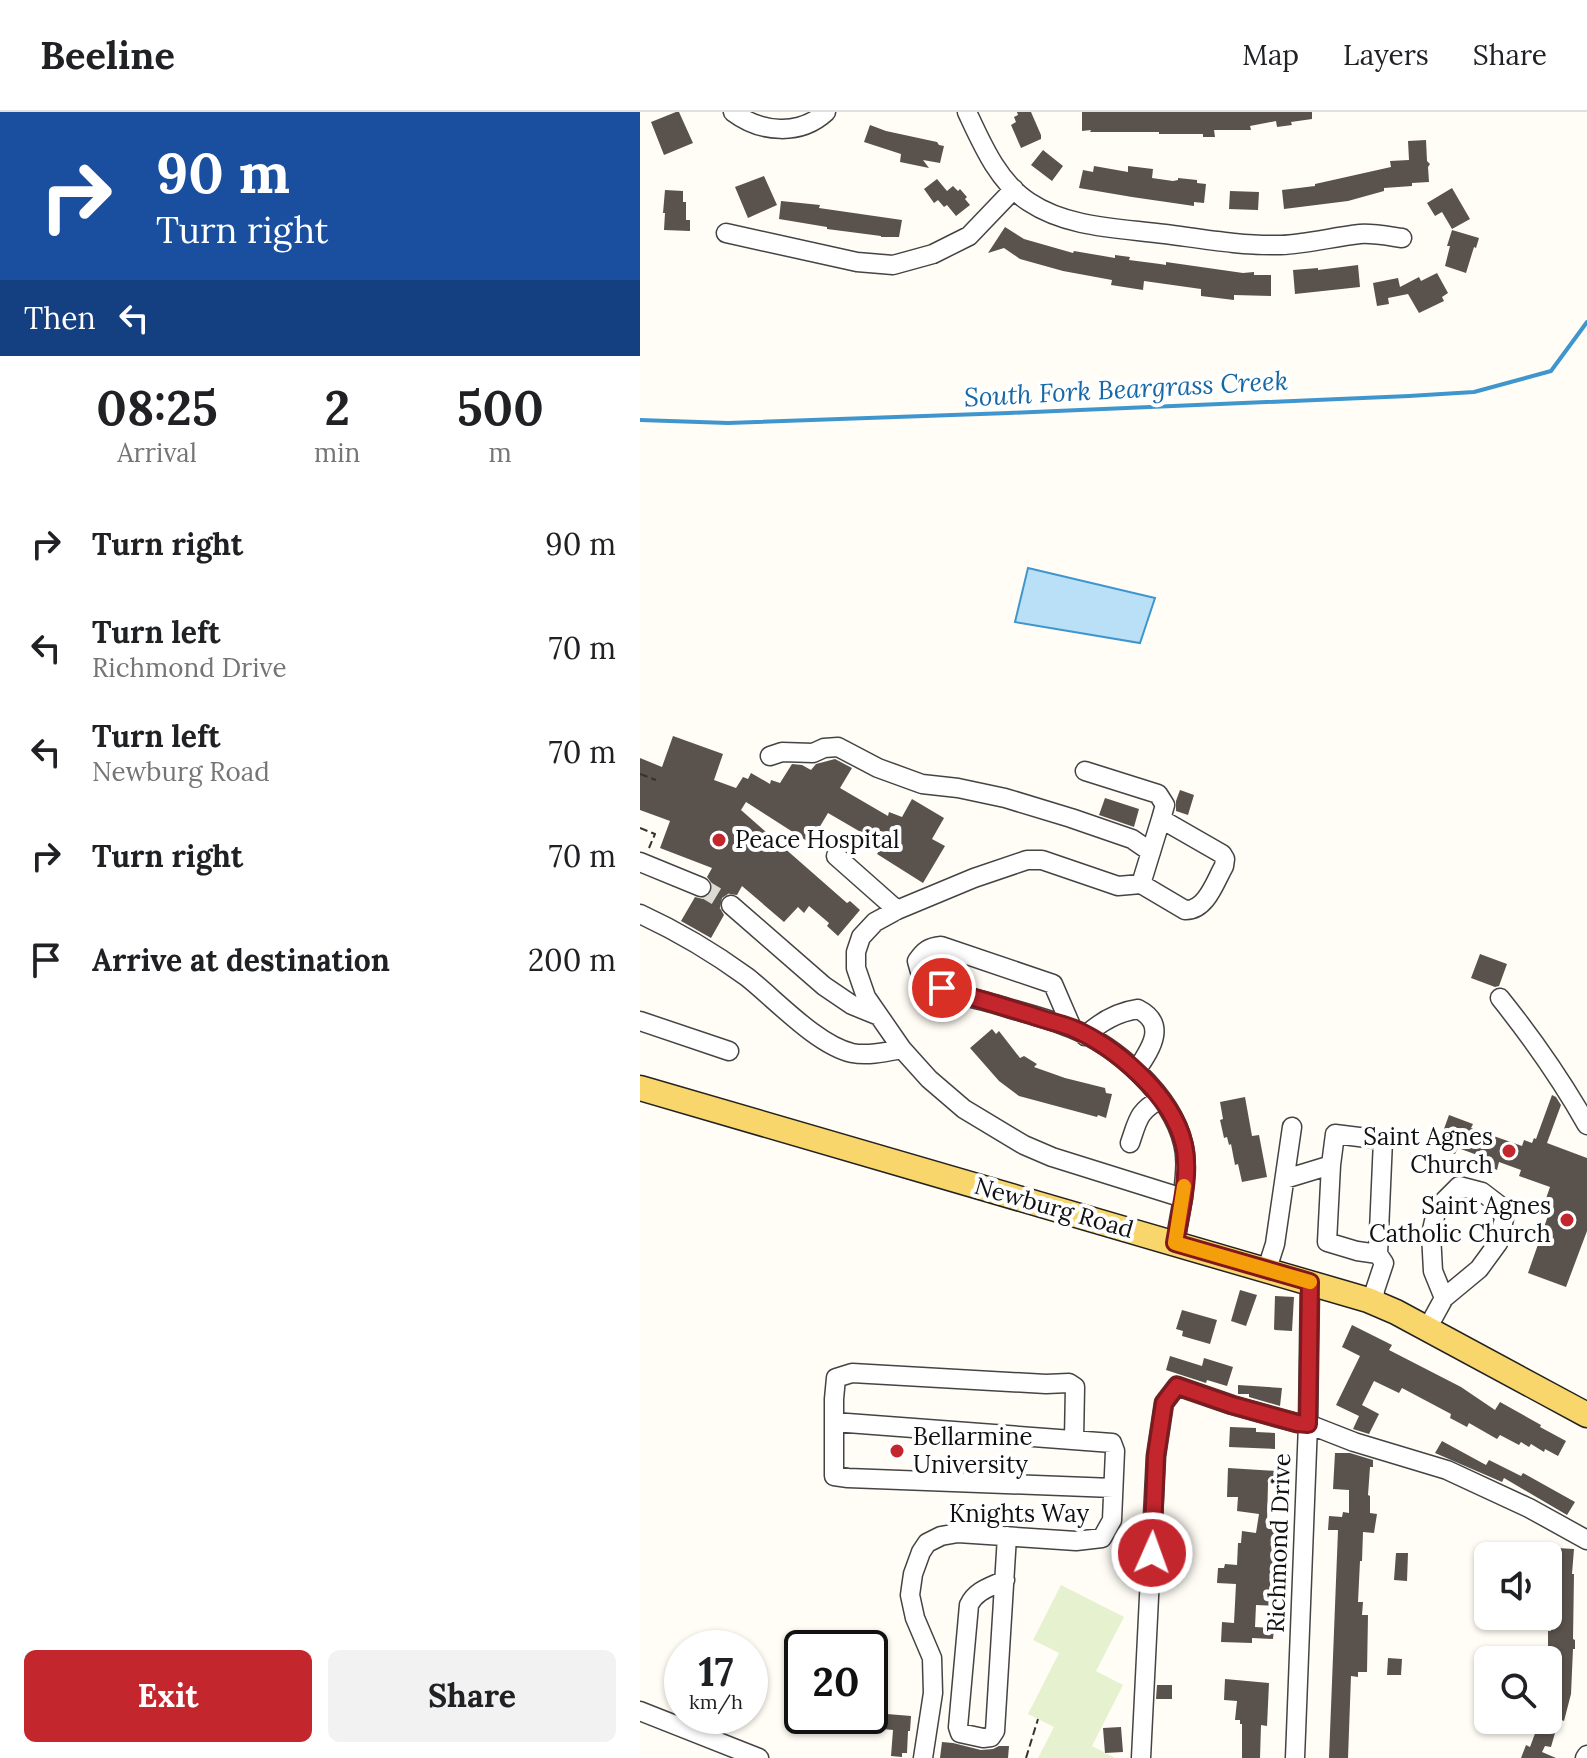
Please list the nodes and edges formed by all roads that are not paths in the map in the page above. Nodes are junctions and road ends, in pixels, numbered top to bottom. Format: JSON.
{"nodes":[{"id":1,"x":733,"y":112,"type":"edge"},
{"id":2,"x":826,"y":112,"type":"edge"},
{"id":3,"x":967,"y":112,"type":"edge"},
{"id":4,"x":1014,"y":189,"type":"junction"},
{"id":5,"x":726,"y":233,"type":"dead end"},
{"id":6,"x":1402,"y":238,"type":"dead end"},
{"id":7,"x":770,"y":756,"type":"dead end"},
{"id":8,"x":1085,"y":771,"type":"dead end"},
{"id":9,"x":1161,"y":819,"type":"junction"},
{"id":10,"x":1151,"y":852,"type":"junction"},
{"id":11,"x":836,"y":856,"type":"dead end"},
{"id":12,"x":640,"y":862,"type":"edge"},
{"id":13,"x":1141,"y":884,"type":"junction"},
{"id":14,"x":701,"y":887,"type":"tunnel mouth"},
{"id":15,"x":731,"y":905,"type":"tunnel mouth"},
{"id":16,"x":897,"y":910,"type":"junction"},
{"id":17,"x":640,"y":914,"type":"edge"},
{"id":18,"x":1500,"y":998,"type":"dead end"},
{"id":19,"x":879,"y":1016,"type":"junction"},
{"id":20,"x":640,"y":1021,"type":"edge"},
{"id":21,"x":1078,"y":1032,"type":"junction"},
{"id":22,"x":902,"y":1049,"type":"junction"},
{"id":23,"x":729,"y":1051,"type":"dead end"},
{"id":24,"x":1136,"y":1071,"type":"junction"},
{"id":25,"x":640,"y":1088,"type":"edge"},
{"id":26,"x":1161,"y":1099,"type":"junction"},
{"id":27,"x":1587,"y":1125,"type":"edge"},
{"id":28,"x":1292,"y":1127,"type":"dead end"},
{"id":29,"x":1130,"y":1143,"type":"dead end"},
{"id":30,"x":1331,"y":1165,"type":"junction"},
{"id":31,"x":1285,"y":1179,"type":"junction"},
{"id":32,"x":1183,"y":1198,"type":"junction"},
{"id":33,"x":1175,"y":1243,"type":"junction"},
{"id":34,"x":1378,"y":1254,"type":"junction"},
{"id":35,"x":1267,"y":1269,"type":"junction"},
{"id":36,"x":1310,"y":1282,"type":"junction"},
{"id":37,"x":1444,"y":1298,"type":"junction"},
{"id":38,"x":1374,"y":1302,"type":"junction"},
{"id":39,"x":1427,"y":1329,"type":"junction"},
{"id":40,"x":1587,"y":1415,"type":"edge"},
{"id":41,"x":834,"y":1422,"type":"junction"},
{"id":42,"x":1308,"y":1424,"type":"junction"},
{"id":43,"x":1074,"y":1440,"type":"junction"},
{"id":44,"x":1113,"y":1488,"type":"junction"},
{"id":45,"x":1007,"y":1536,"type":"junction"},
{"id":46,"x":1587,"y":1540,"type":"edge"},
{"id":47,"x":1005,"y":1580,"type":"junction"},
{"id":48,"x":933,"y":1672,"type":"junction"},
{"id":49,"x":963,"y":1675,"type":"junction"},
{"id":50,"x":640,"y":1711,"type":"edge"},
{"id":51,"x":759,"y":1758,"type":"edge"},
{"id":52,"x":923,"y":1758,"type":"edge"},
{"id":53,"x":1141,"y":1758,"type":"edge"},
{"id":54,"x":1295,"y":1758,"type":"edge"}],
"edges":[{"from":1,"to":2,"type":"street"},
{"from":3,"to":4,"type":"street"},
{"from":4,"to":5,"type":"street"},
{"from":4,"to":6,"type":"street"},
{"from":7,"to":10,"type":"street"},
{"from":8,"to":9,"type":"street"},
{"from":9,"to":10,"type":"street"},
{"from":9,"to":13,"type":"street"},
{"from":10,"to":13,"type":"street"},
{"from":11,"to":16,"type":"street"},
{"from":12,"to":14,"type":"street"},
{"from":13,"to":16,"type":"street"},
{"from":15,"to":19,"type":"street"},
{"from":16,"to":19,"type":"street"},
{"from":17,"to":22,"type":"street"},
{"from":18,"to":27,"type":"street"},
{"from":19,"to":22,"type":"street"},
{"from":20,"to":23,"type":"street"},
{"from":21,"to":21,"type":"street"},
{"from":21,"to":24,"type":"street"},
{"from":21,"to":24,"type":"street"},
{"from":22,"to":32,"type":"street"},
{"from":24,"to":26,"type":"street"},
{"from":25,"to":33,"type":"main road","name":"Newburg Road"},
{"from":26,"to":29,"type":"street"},
{"from":26,"to":32,"type":"street"},
{"from":28,"to":31,"type":"street"},
{"from":30,"to":31,"type":"street"},
{"from":30,"to":34,"type":"street"},
{"from":30,"to":34,"type":"street"},
{"from":31,"to":35,"type":"street"},
{"from":32,"to":33,"type":"street"},
{"from":33,"to":35,"type":"main road","name":"Newburg Road"},
{"from":34,"to":38,"type":"street"},
{"from":35,"to":36,"type":"main road","name":"Newburg Road"},
{"from":36,"to":38,"type":"main road","name":"Newburg Road"},
{"from":36,"to":42,"type":"street","name":"Richmond Drive"},
{"from":37,"to":37,"type":"street"},
{"from":37,"to":39,"type":"street"},
{"from":38,"to":39,"type":"main road","name":"Newburg Road"},
{"from":39,"to":40,"type":"main road","name":"Newburg Road"},
{"from":41,"to":43,"type":"street","name":"Knights Way"},
{"from":41,"to":43,"type":"street"},
{"from":41,"to":44,"type":"street"},
{"from":42,"to":46,"type":"street"},
{"from":42,"to":53,"type":"street"},
{"from":42,"to":54,"type":"street","name":"Richmond Drive"},
{"from":43,"to":44,"type":"street","name":"Knights Way"},
{"from":44,"to":45,"type":"street","name":"Knights Way"},
{"from":45,"to":47,"type":"street"},
{"from":45,"to":48,"type":"street","name":"Knights Way"},
{"from":47,"to":49,"type":"street"},
{"from":47,"to":49,"type":"street"},
{"from":48,"to":49,"type":"street"},
{"from":48,"to":52,"type":"street","name":"Knights Way"},
{"from":50,"to":51,"type":"street"}]}
